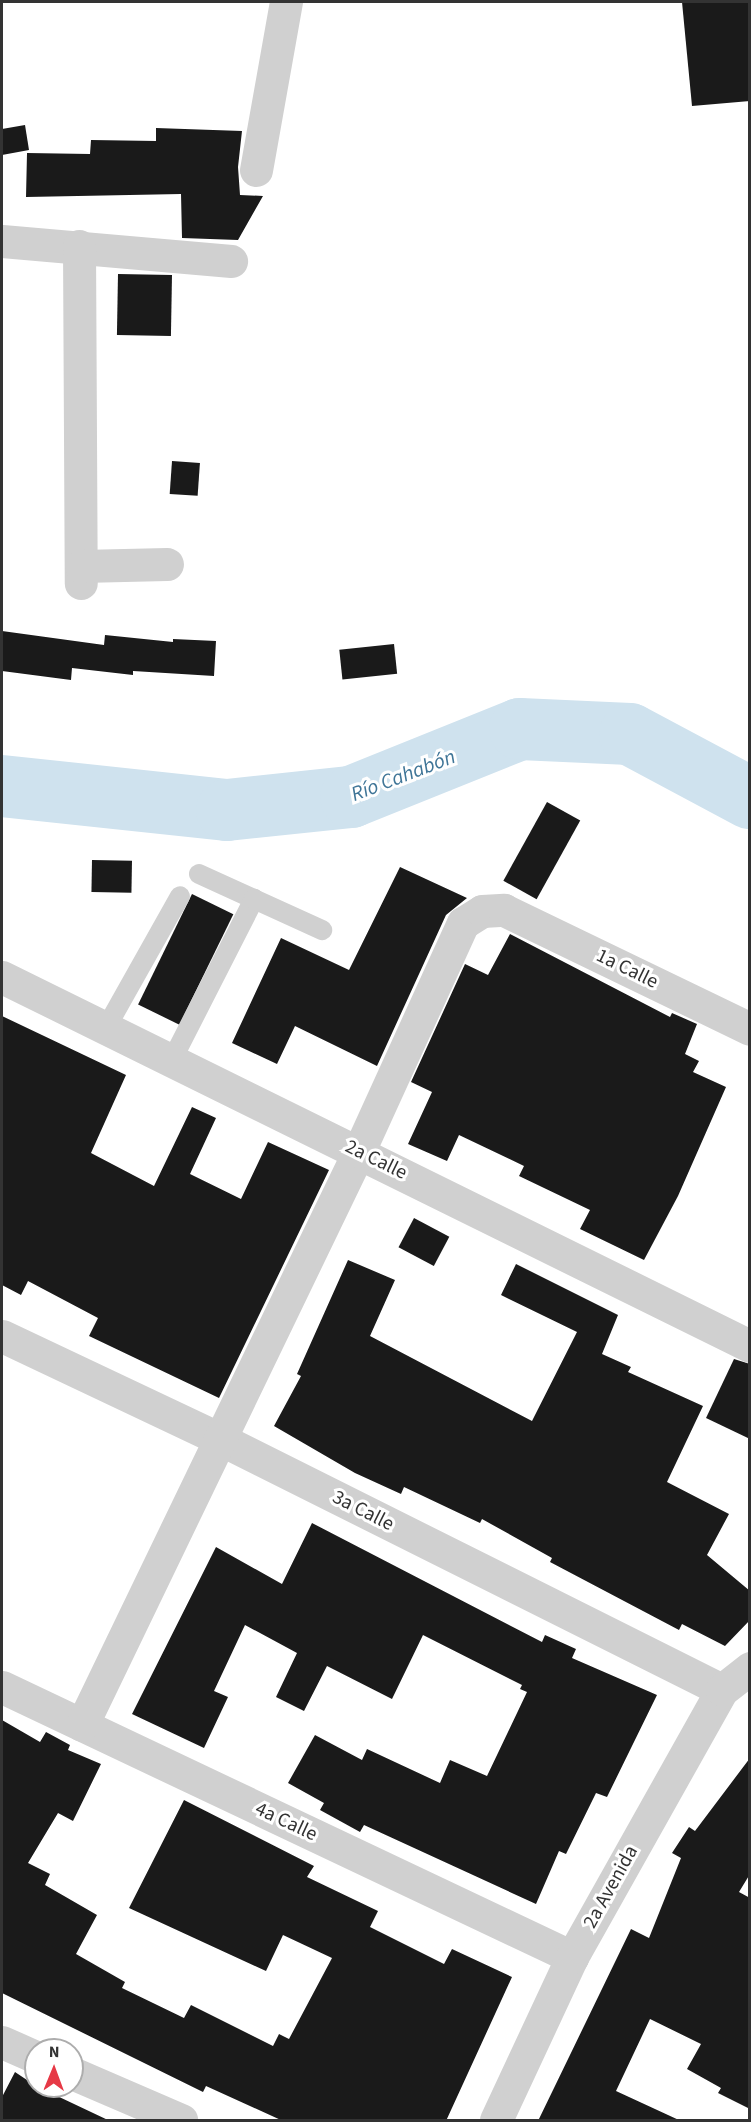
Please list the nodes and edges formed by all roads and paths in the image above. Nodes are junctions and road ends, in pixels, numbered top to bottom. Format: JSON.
{"nodes":[{"id":1,"x":286,"y":2,"type":"edge"},
{"id":2,"x":256,"y":170,"type":"dead end"},
{"id":3,"x":2,"y":241,"type":"edge"},
{"id":4,"x":79,"y":246,"type":"junction"},
{"id":5,"x":231,"y":261,"type":"dead end"},
{"id":6,"x":167,"y":564,"type":"dead end"},
{"id":7,"x":199,"y":874,"type":"dead end"},
{"id":8,"x":180,"y":896,"type":"dead end"},
{"id":9,"x":254,"y":899,"type":"junction"},
{"id":10,"x":322,"y":930,"type":"dead end"},
{"id":11,"x":2,"y":977,"type":"edge"},
{"id":12,"x":106,"y":1028,"type":"junction"},
{"id":13,"x":750,"y":1029,"type":"edge"},
{"id":14,"x":172,"y":1060,"type":"junction"},
{"id":15,"x":359,"y":1151,"type":"junction"},
{"id":16,"x":2,"y":1336,"type":"edge"},
{"id":17,"x":750,"y":1346,"type":"edge"},
{"id":18,"x":220,"y":1439,"type":"junction"},
{"id":19,"x":750,"y":1668,"type":"edge"},
{"id":20,"x":2,"y":1687,"type":"edge"},
{"id":21,"x":722,"y":1690,"type":"junction"},
{"id":22,"x":82,"y":1725,"type":"junction"},
{"id":23,"x":572,"y":1956,"type":"junction"},
{"id":24,"x":2,"y":2042,"type":"edge"},
{"id":25,"x":24,"y":2052,"type":"edge"},
{"id":26,"x":84,"y":2079,"type":"edge"},
{"id":27,"x":170,"y":2118,"type":"edge"},
{"id":28,"x":496,"y":2121,"type":"edge"}],
"edges":[{"from":1,"to":2,"type":"street"},
{"from":3,"to":4,"type":"street"},
{"from":4,"to":5,"type":"street"},
{"from":4,"to":6,"type":"street"},
{"from":7,"to":9,"type":"lane"},
{"from":8,"to":12,"type":"lane"},
{"from":9,"to":10,"type":"lane"},
{"from":9,"to":14,"type":"lane"},
{"from":11,"to":12,"type":"street","name":"2a Calle"},
{"from":12,"to":14,"type":"street","name":"2a Calle"},
{"from":13,"to":15,"type":"street","name":"1a Calle"},
{"from":14,"to":15,"type":"street","name":"2a Calle"},
{"from":15,"to":17,"type":"street","name":"2a Calle"},
{"from":15,"to":18,"type":"street"},
{"from":16,"to":18,"type":"street","name":"3a Calle"},
{"from":18,"to":21,"type":"street","name":"3a Calle"},
{"from":18,"to":22,"type":"street"},
{"from":19,"to":21,"type":"street","name":"2a Avenida"},
{"from":20,"to":22,"type":"street","name":"4a Calle"},
{"from":21,"to":23,"type":"street","name":"2a Avenida"},
{"from":22,"to":23,"type":"street","name":"4a Calle"},
{"from":23,"to":28,"type":"street","name":"2a Avenida"},
{"from":24,"to":25,"type":"street"},
{"from":26,"to":27,"type":"street"}]}
